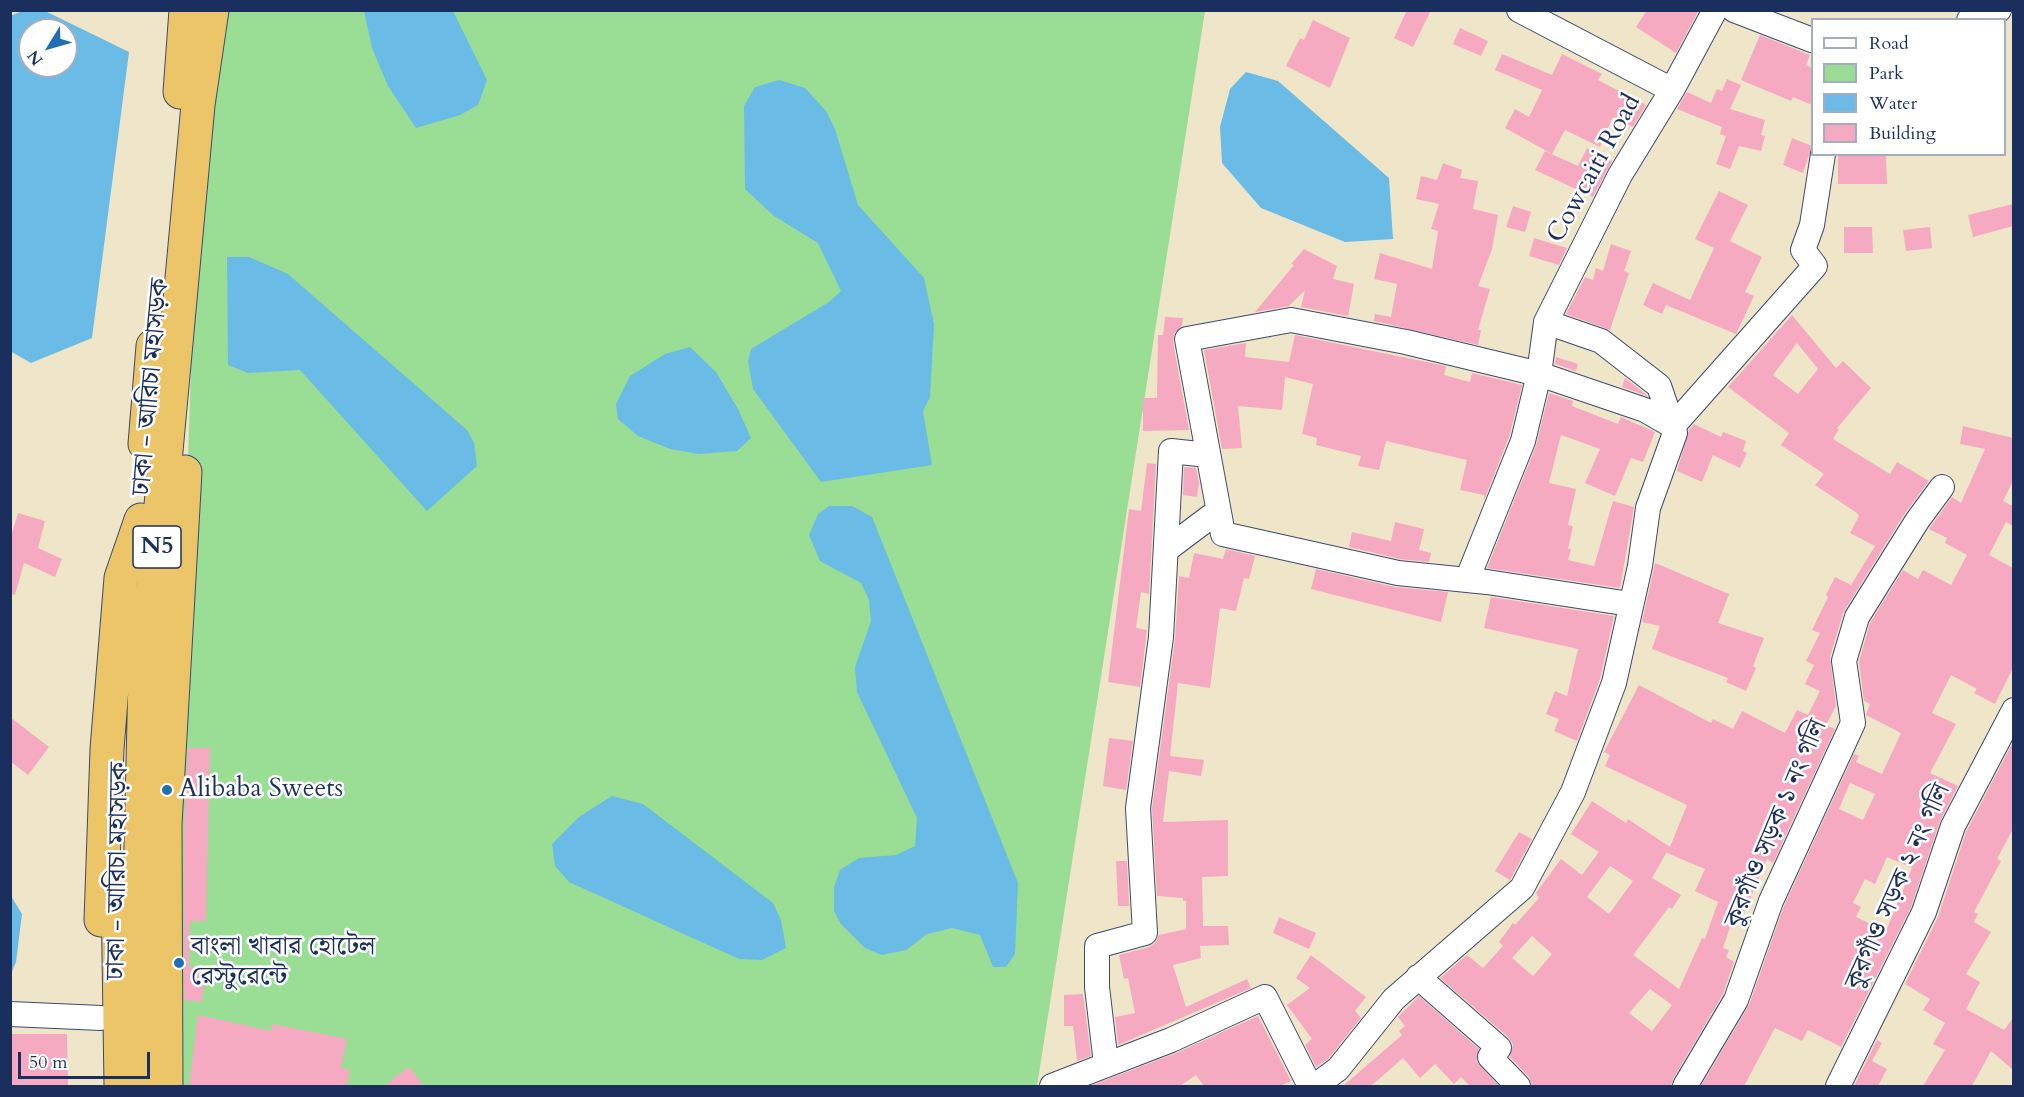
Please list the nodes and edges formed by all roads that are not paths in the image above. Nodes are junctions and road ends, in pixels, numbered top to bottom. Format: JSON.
{"nodes":[{"id":1,"x":186,"y":10,"type":"edge"},
{"id":2,"x":212,"y":10,"type":"edge"},
{"id":3,"x":1518,"y":10,"type":"edge"},
{"id":4,"x":1715,"y":10,"type":"edge"},
{"id":5,"x":1734,"y":10,"type":"edge"},
{"id":6,"x":1999,"y":10,"type":"edge"},
{"id":7,"x":1975,"y":18,"type":"edge"},
{"id":8,"x":1811,"y":40,"type":"edge"},
{"id":9,"x":1672,"y":90,"type":"junction"},
{"id":10,"x":1823,"y":156,"type":"edge"},
{"id":11,"x":179,"y":304,"type":"junction"},
{"id":12,"x":1546,"y":322,"type":"junction"},
{"id":13,"x":1539,"y":374,"type":"junction"},
{"id":14,"x":1673,"y":426,"type":"junction"},
{"id":15,"x":1208,"y":455,"type":"junction"},
{"id":16,"x":1942,"y":487,"type":"dead end"},
{"id":17,"x":1218,"y":511,"type":"junction"},
{"id":18,"x":141,"y":520,"type":"junction"},
{"id":19,"x":1166,"y":550,"type":"junction"},
{"id":20,"x":1467,"y":580,"type":"junction"},
{"id":21,"x":1630,"y":604,"type":"junction"},
{"id":22,"x":2013,"y":710,"type":"edge"},
{"id":23,"x":1418,"y":977,"type":"junction"},
{"id":24,"x":10,"y":1014,"type":"edge"},
{"id":25,"x":102,"y":1018,"type":"junction"},
{"id":26,"x":1106,"y":1064,"type":"junction"},
{"id":27,"x":103,"y":1086,"type":"edge"},
{"id":28,"x":121,"y":1086,"type":"edge"},
{"id":29,"x":145,"y":1086,"type":"edge"},
{"id":30,"x":166,"y":1086,"type":"edge"},
{"id":31,"x":1052,"y":1086,"type":"edge"},
{"id":32,"x":1310,"y":1086,"type":"edge"},
{"id":33,"x":1315,"y":1086,"type":"edge"},
{"id":34,"x":1518,"y":1086,"type":"edge"},
{"id":35,"x":1685,"y":1086,"type":"edge"},
{"id":36,"x":1838,"y":1086,"type":"edge"}],
"edges":[{"from":1,"to":18,"type":"highway","name":"ঢাকা - আরিচা মহাসড়ক","number":"N5"},
{"from":2,"to":11,"type":"highway","number":"N5"},
{"from":3,"to":9,"type":"street","name":"Cowcaiti Road"},
{"from":4,"to":9,"type":"street"},
{"from":5,"to":8,"type":"street"},
{"from":6,"to":7,"type":"street"},
{"from":9,"to":12,"type":"street","name":"Cowcaiti Road"},
{"from":10,"to":14,"type":"street"},
{"from":11,"to":29,"type":"highway","number":"N5"},
{"from":11,"to":30,"type":"highway"},
{"from":12,"to":13,"type":"street","name":"Cowcaiti Road"},
{"from":12,"to":14,"type":"street"},
{"from":13,"to":14,"type":"street"},
{"from":13,"to":15,"type":"street"},
{"from":13,"to":20,"type":"street","name":"Cowcaiti Road"},
{"from":14,"to":21,"type":"street"},
{"from":15,"to":17,"type":"street"},
{"from":15,"to":19,"type":"street"},
{"from":16,"to":35,"type":"street","name":"কুরগাঁও সড়ক ১ নং গলি"},
{"from":17,"to":19,"type":"street"},
{"from":17,"to":20,"type":"street"},
{"from":18,"to":25,"type":"highway"},
{"from":18,"to":28,"type":"highway","name":"ঢাকা - আরিচা মহাসড়ক","number":"N5"},
{"from":19,"to":26,"type":"street"},
{"from":20,"to":21,"type":"street"},
{"from":21,"to":23,"type":"street"},
{"from":22,"to":36,"type":"street","name":"কুরগাঁও সড়ক ২ নং গলি"},
{"from":23,"to":33,"type":"street"},
{"from":23,"to":34,"type":"street"},
{"from":24,"to":25,"type":"street"},
{"from":25,"to":27,"type":"highway"},
{"from":26,"to":31,"type":"street"},
{"from":26,"to":32,"type":"street"}]}
